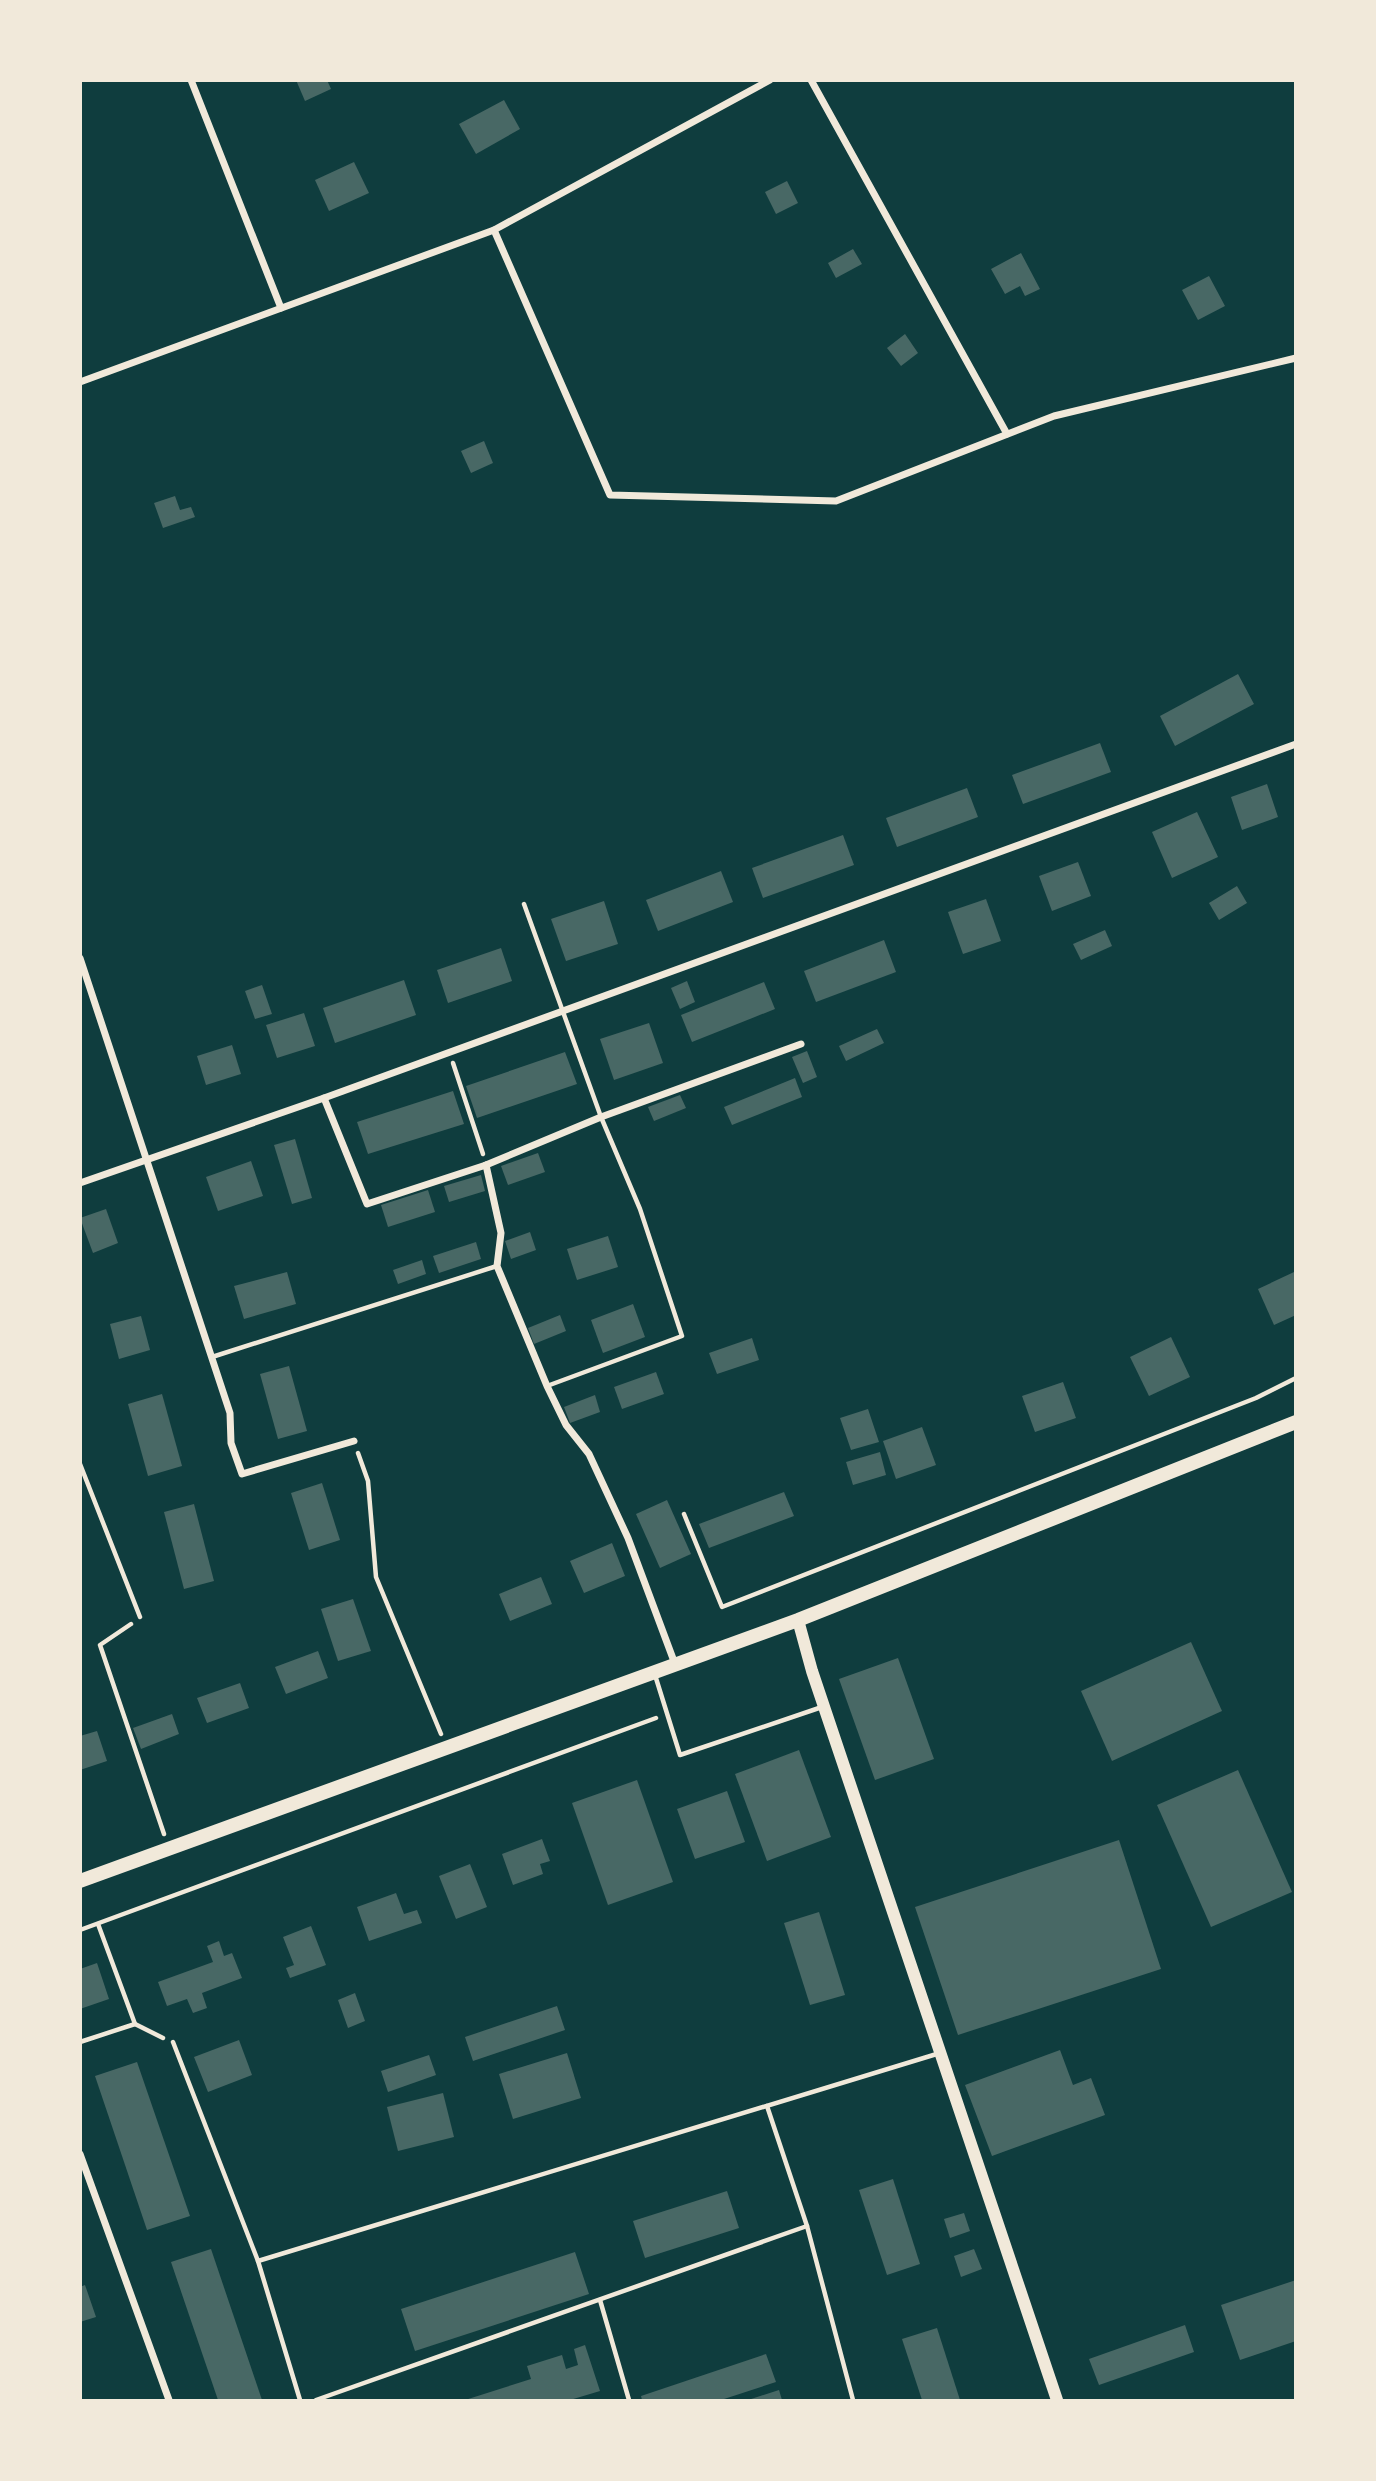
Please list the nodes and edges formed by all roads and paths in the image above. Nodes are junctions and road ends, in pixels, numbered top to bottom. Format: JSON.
{"nodes":[{"id":1,"x":191,"y":80,"type":"edge"},
{"id":2,"x":770,"y":80,"type":"edge"},
{"id":3,"x":811,"y":80,"type":"edge"},
{"id":4,"x":494,"y":230,"type":"junction"},
{"id":5,"x":281,"y":308,"type":"junction"},
{"id":6,"x":1296,"y":358,"type":"edge"},
{"id":7,"x":80,"y":382,"type":"edge"},
{"id":8,"x":1007,"y":434,"type":"junction"},
{"id":9,"x":1296,"y":744,"type":"edge"},
{"id":10,"x":524,"y":904,"type":"dead end"},
{"id":11,"x":80,"y":958,"type":"edge"},
{"id":12,"x":561,"y":1010,"type":"junction"},
{"id":13,"x":801,"y":1044,"type":"dead end"},
{"id":14,"x":449,"y":1052,"type":"junction"},
{"id":15,"x":324,"y":1098,"type":"junction"},
{"id":16,"x":601,"y":1117,"type":"junction"},
{"id":17,"x":146,"y":1160,"type":"junction"},
{"id":18,"x":486,"y":1165,"type":"junction"},
{"id":19,"x":80,"y":1183,"type":"edge"},
{"id":20,"x":497,"y":1266,"type":"junction"},
{"id":21,"x":212,"y":1357,"type":"junction"},
{"id":22,"x":1296,"y":1378,"type":"edge"},
{"id":23,"x":547,"y":1386,"type":"junction"},
{"id":24,"x":1296,"y":1422,"type":"edge"},
{"id":25,"x":354,"y":1441,"type":"joint"},
{"id":26,"x":80,"y":1464,"type":"edge"},
{"id":27,"x":684,"y":1514,"type":"dead end"},
{"id":28,"x":140,"y":1617,"type":"joint"},
{"id":29,"x":798,"y":1620,"type":"junction"},
{"id":30,"x":675,"y":1664,"type":"junction"},
{"id":31,"x":654,"y":1671,"type":"junction"},
{"id":32,"x":825,"y":1706,"type":"junction"},
{"id":33,"x":667,"y":1714,"type":"junction"},
{"id":34,"x":447,"y":1747,"type":"junction"},
{"id":35,"x":169,"y":1849,"type":"junction"},
{"id":36,"x":80,"y":1881,"type":"edge"},
{"id":37,"x":98,"y":1924,"type":"junction"},
{"id":38,"x":80,"y":1930,"type":"edge"},
{"id":39,"x":135,"y":2024,"type":"junction"},
{"id":40,"x":80,"y":2042,"type":"edge"},
{"id":41,"x":173,"y":2042,"type":"joint"},
{"id":42,"x":940,"y":2053,"type":"junction"},
{"id":43,"x":766,"y":2106,"type":"junction"},
{"id":44,"x":80,"y":2154,"type":"edge"},
{"id":45,"x":807,"y":2226,"type":"junction"},
{"id":46,"x":258,"y":2261,"type":"junction"},
{"id":47,"x":600,"y":2300,"type":"junction"},
{"id":48,"x":169,"y":2400,"type":"edge"},
{"id":49,"x":300,"y":2400,"type":"edge"},
{"id":50,"x":316,"y":2400,"type":"edge"},
{"id":51,"x":629,"y":2400,"type":"edge"},
{"id":52,"x":853,"y":2400,"type":"edge"},
{"id":53,"x":1057,"y":2400,"type":"edge"}],
"edges":[{"from":1,"to":5,"type":"street"},
{"from":2,"to":4,"type":"street"},
{"from":3,"to":8,"type":"street"},
{"from":4,"to":5,"type":"street"},
{"from":4,"to":8,"type":"street"},
{"from":5,"to":7,"type":"street"},
{"from":6,"to":8,"type":"street"},
{"from":9,"to":12,"type":"street"},
{"from":10,"to":12,"type":"lane"},
{"from":11,"to":17,"type":"street"},
{"from":12,"to":14,"type":"street"},
{"from":12,"to":16,"type":"lane"},
{"from":13,"to":16,"type":"street"},
{"from":14,"to":15,"type":"street"},
{"from":14,"to":18,"type":"path"},
{"from":15,"to":17,"type":"street"},
{"from":15,"to":18,"type":"street"},
{"from":16,"to":18,"type":"street"},
{"from":16,"to":23,"type":"lane"},
{"from":17,"to":19,"type":"street"},
{"from":17,"to":21,"type":"street"},
{"from":18,"to":20,"type":"street"},
{"from":20,"to":21,"type":"lane"},
{"from":20,"to":23,"type":"street"},
{"from":21,"to":25,"type":"street"},
{"from":22,"to":27,"type":"path"},
{"from":23,"to":30,"type":"street"},
{"from":24,"to":29,"type":"main road"},
{"from":25,"to":34,"type":"path"},
{"from":26,"to":28,"type":"lane"},
{"from":28,"to":35,"type":"path"},
{"from":29,"to":30,"type":"main road"},
{"from":29,"to":32,"type":"street"},
{"from":30,"to":31,"type":"main road"},
{"from":31,"to":33,"type":"lane"},
{"from":31,"to":34,"type":"main road"},
{"from":32,"to":33,"type":"lane"},
{"from":32,"to":42,"type":"street"},
{"from":33,"to":37,"type":"path"},
{"from":34,"to":35,"type":"main road"},
{"from":35,"to":36,"type":"main road"},
{"from":37,"to":38,"type":"path"},
{"from":37,"to":39,"type":"path"},
{"from":39,"to":40,"type":"path"},
{"from":39,"to":41,"type":"path"},
{"from":41,"to":46,"type":"lane"},
{"from":42,"to":43,"type":"lane"},
{"from":42,"to":53,"type":"street"},
{"from":43,"to":45,"type":"lane"},
{"from":43,"to":46,"type":"lane"},
{"from":44,"to":48,"type":"street"},
{"from":45,"to":47,"type":"lane"},
{"from":45,"to":52,"type":"lane"},
{"from":46,"to":49,"type":"lane"},
{"from":47,"to":50,"type":"lane"},
{"from":47,"to":51,"type":"lane"}]}
